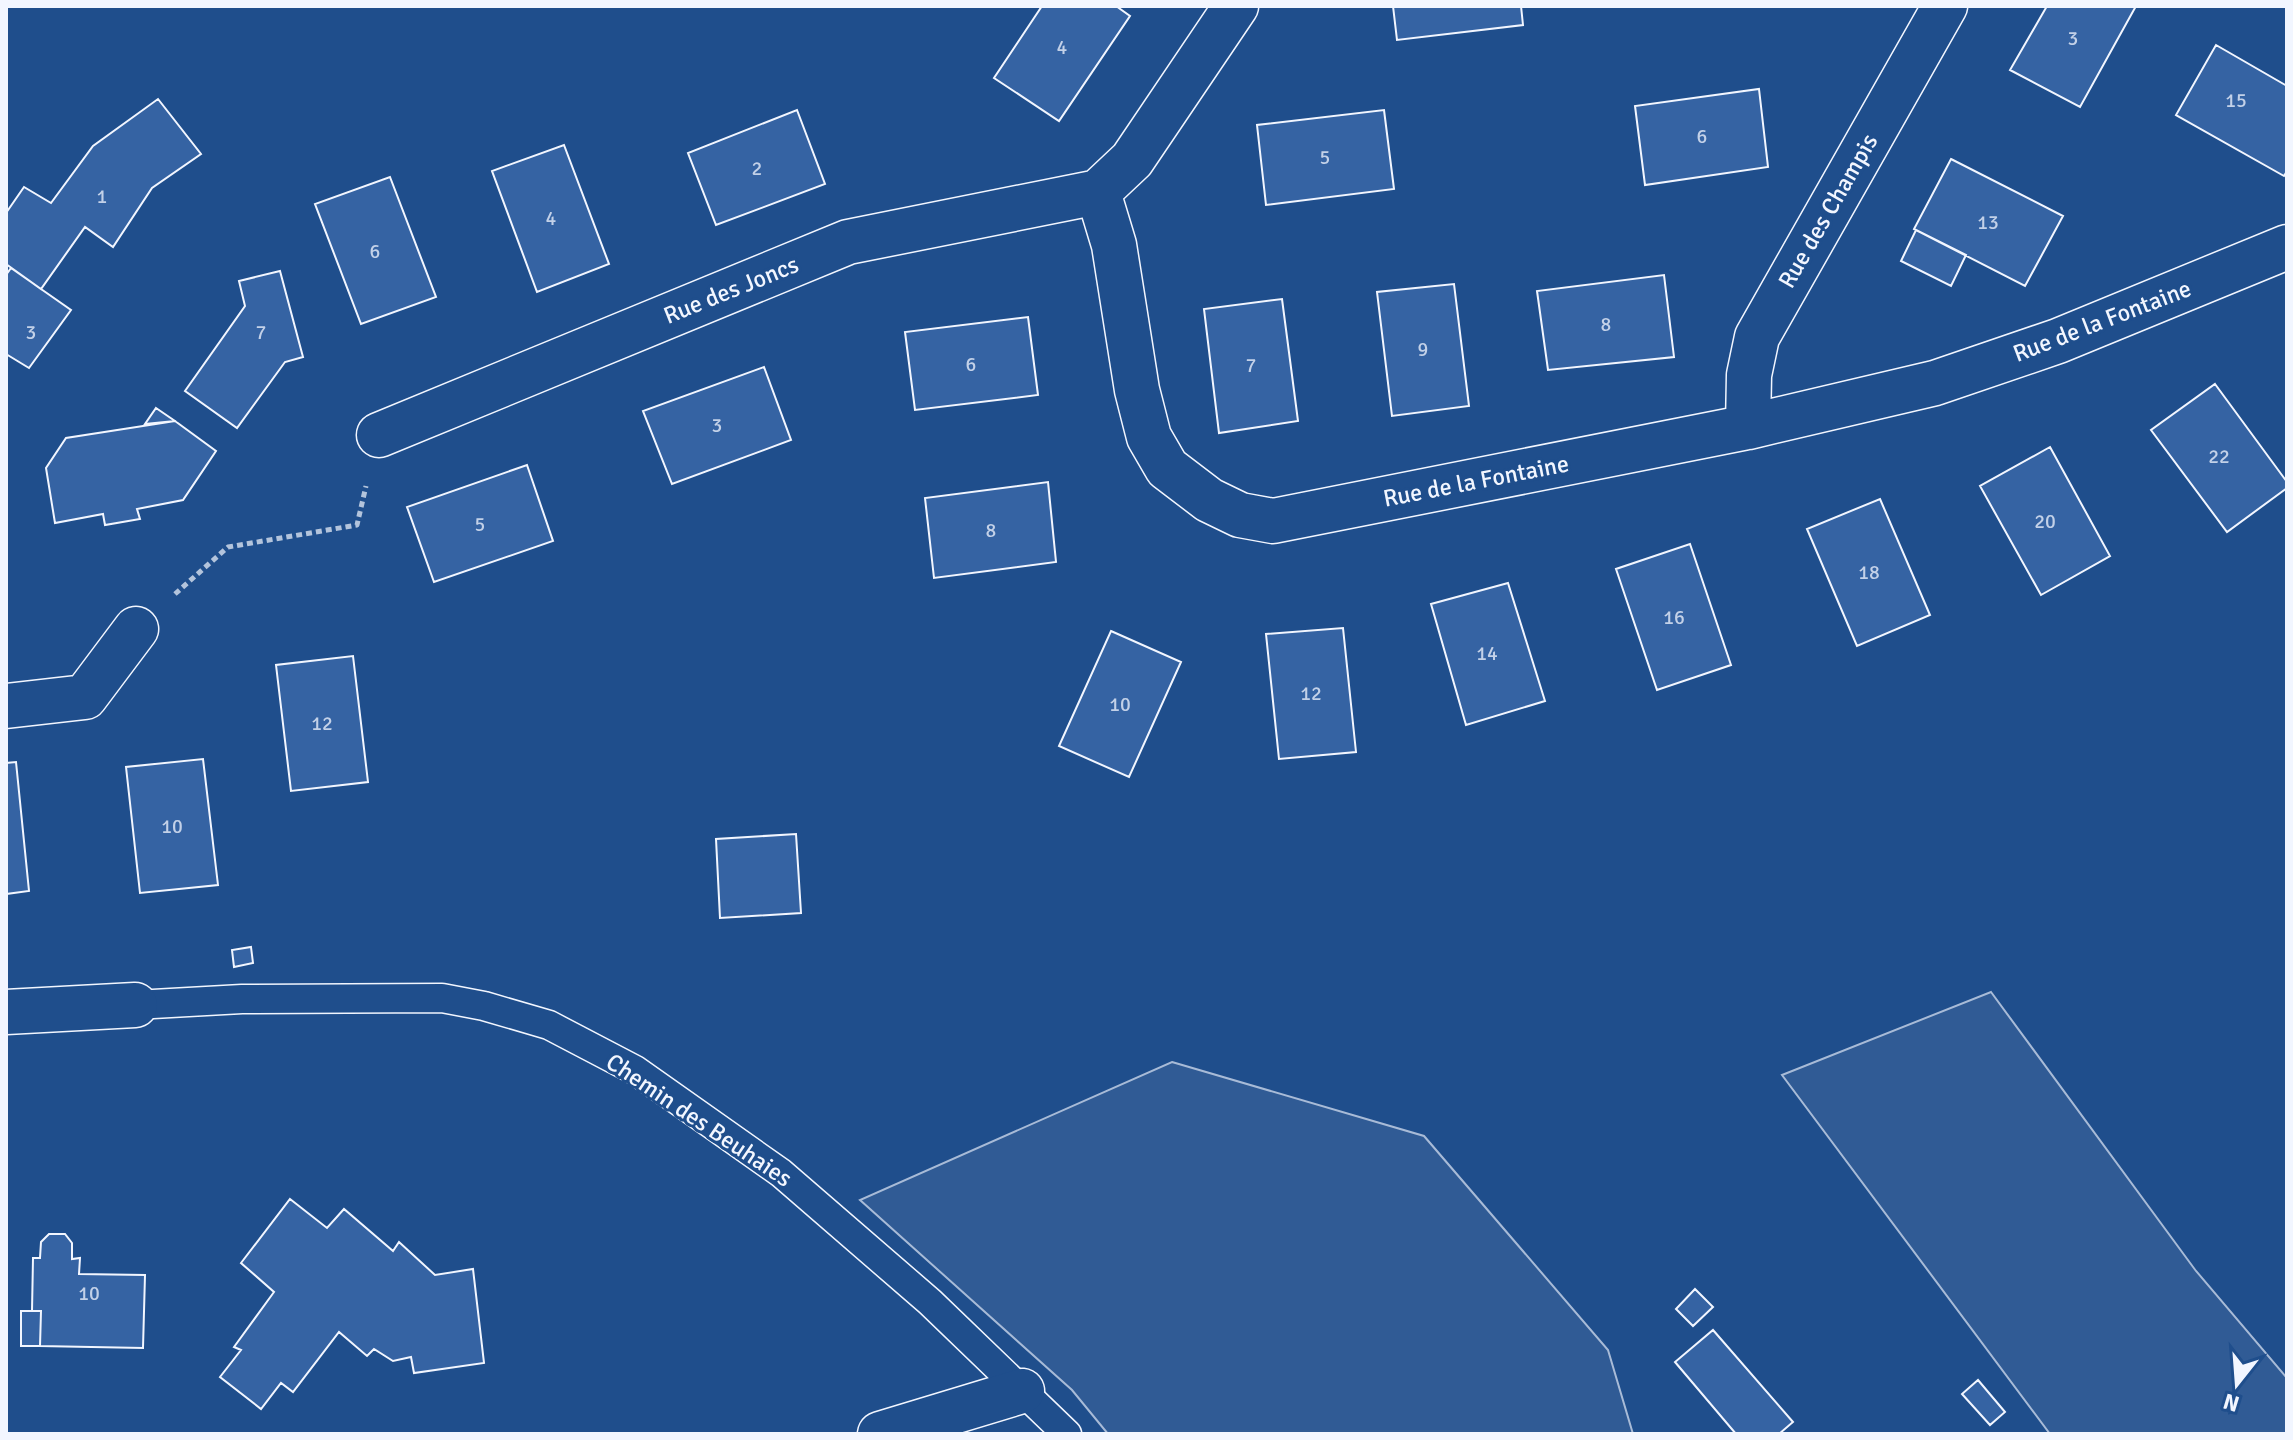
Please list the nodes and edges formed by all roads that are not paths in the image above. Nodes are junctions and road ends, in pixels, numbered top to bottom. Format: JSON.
{"nodes":[{"id":1,"x":1236,"y":6,"type":"edge"},
{"id":2,"x":1945,"y":6,"type":"edge"},
{"id":3,"x":1098,"y":192,"type":"junction"},
{"id":4,"x":2287,"y":247,"type":"edge"},
{"id":5,"x":1748,"y":427,"type":"junction"},
{"id":6,"x":379,"y":435,"type":"road end"},
{"id":7,"x":136,"y":629,"type":"road end"},
{"id":8,"x":6,"y":706,"type":"edge"},
{"id":9,"x":135,"y":1005,"type":"joint"},
{"id":10,"x":6,"y":1012,"type":"edge"},
{"id":11,"x":1022,"y":1391,"type":"junction"},
{"id":12,"x":880,"y":1434,"type":"edge"},
{"id":13,"x":1067,"y":1434,"type":"edge"}],
"edges":[{"from":1,"to":3,"type":"street"},
{"from":2,"to":5,"type":"street","name":"Rue des Champis"},
{"from":3,"to":5,"type":"street","name":"Rue de la Fontaine"},
{"from":3,"to":6,"type":"street","name":"Rue des Joncs"},
{"from":4,"to":5,"type":"street","name":"Rue de la Fontaine"},
{"from":7,"to":8,"type":"street"},
{"from":9,"to":10,"type":"street","name":"Chemin des Beuhaies"},
{"from":9,"to":11,"type":"lane","name":"Chemin des Beuhaies"},
{"from":11,"to":12,"type":"street"},
{"from":11,"to":13,"type":"lane","name":"Chemin des Beuhaies"}]}
